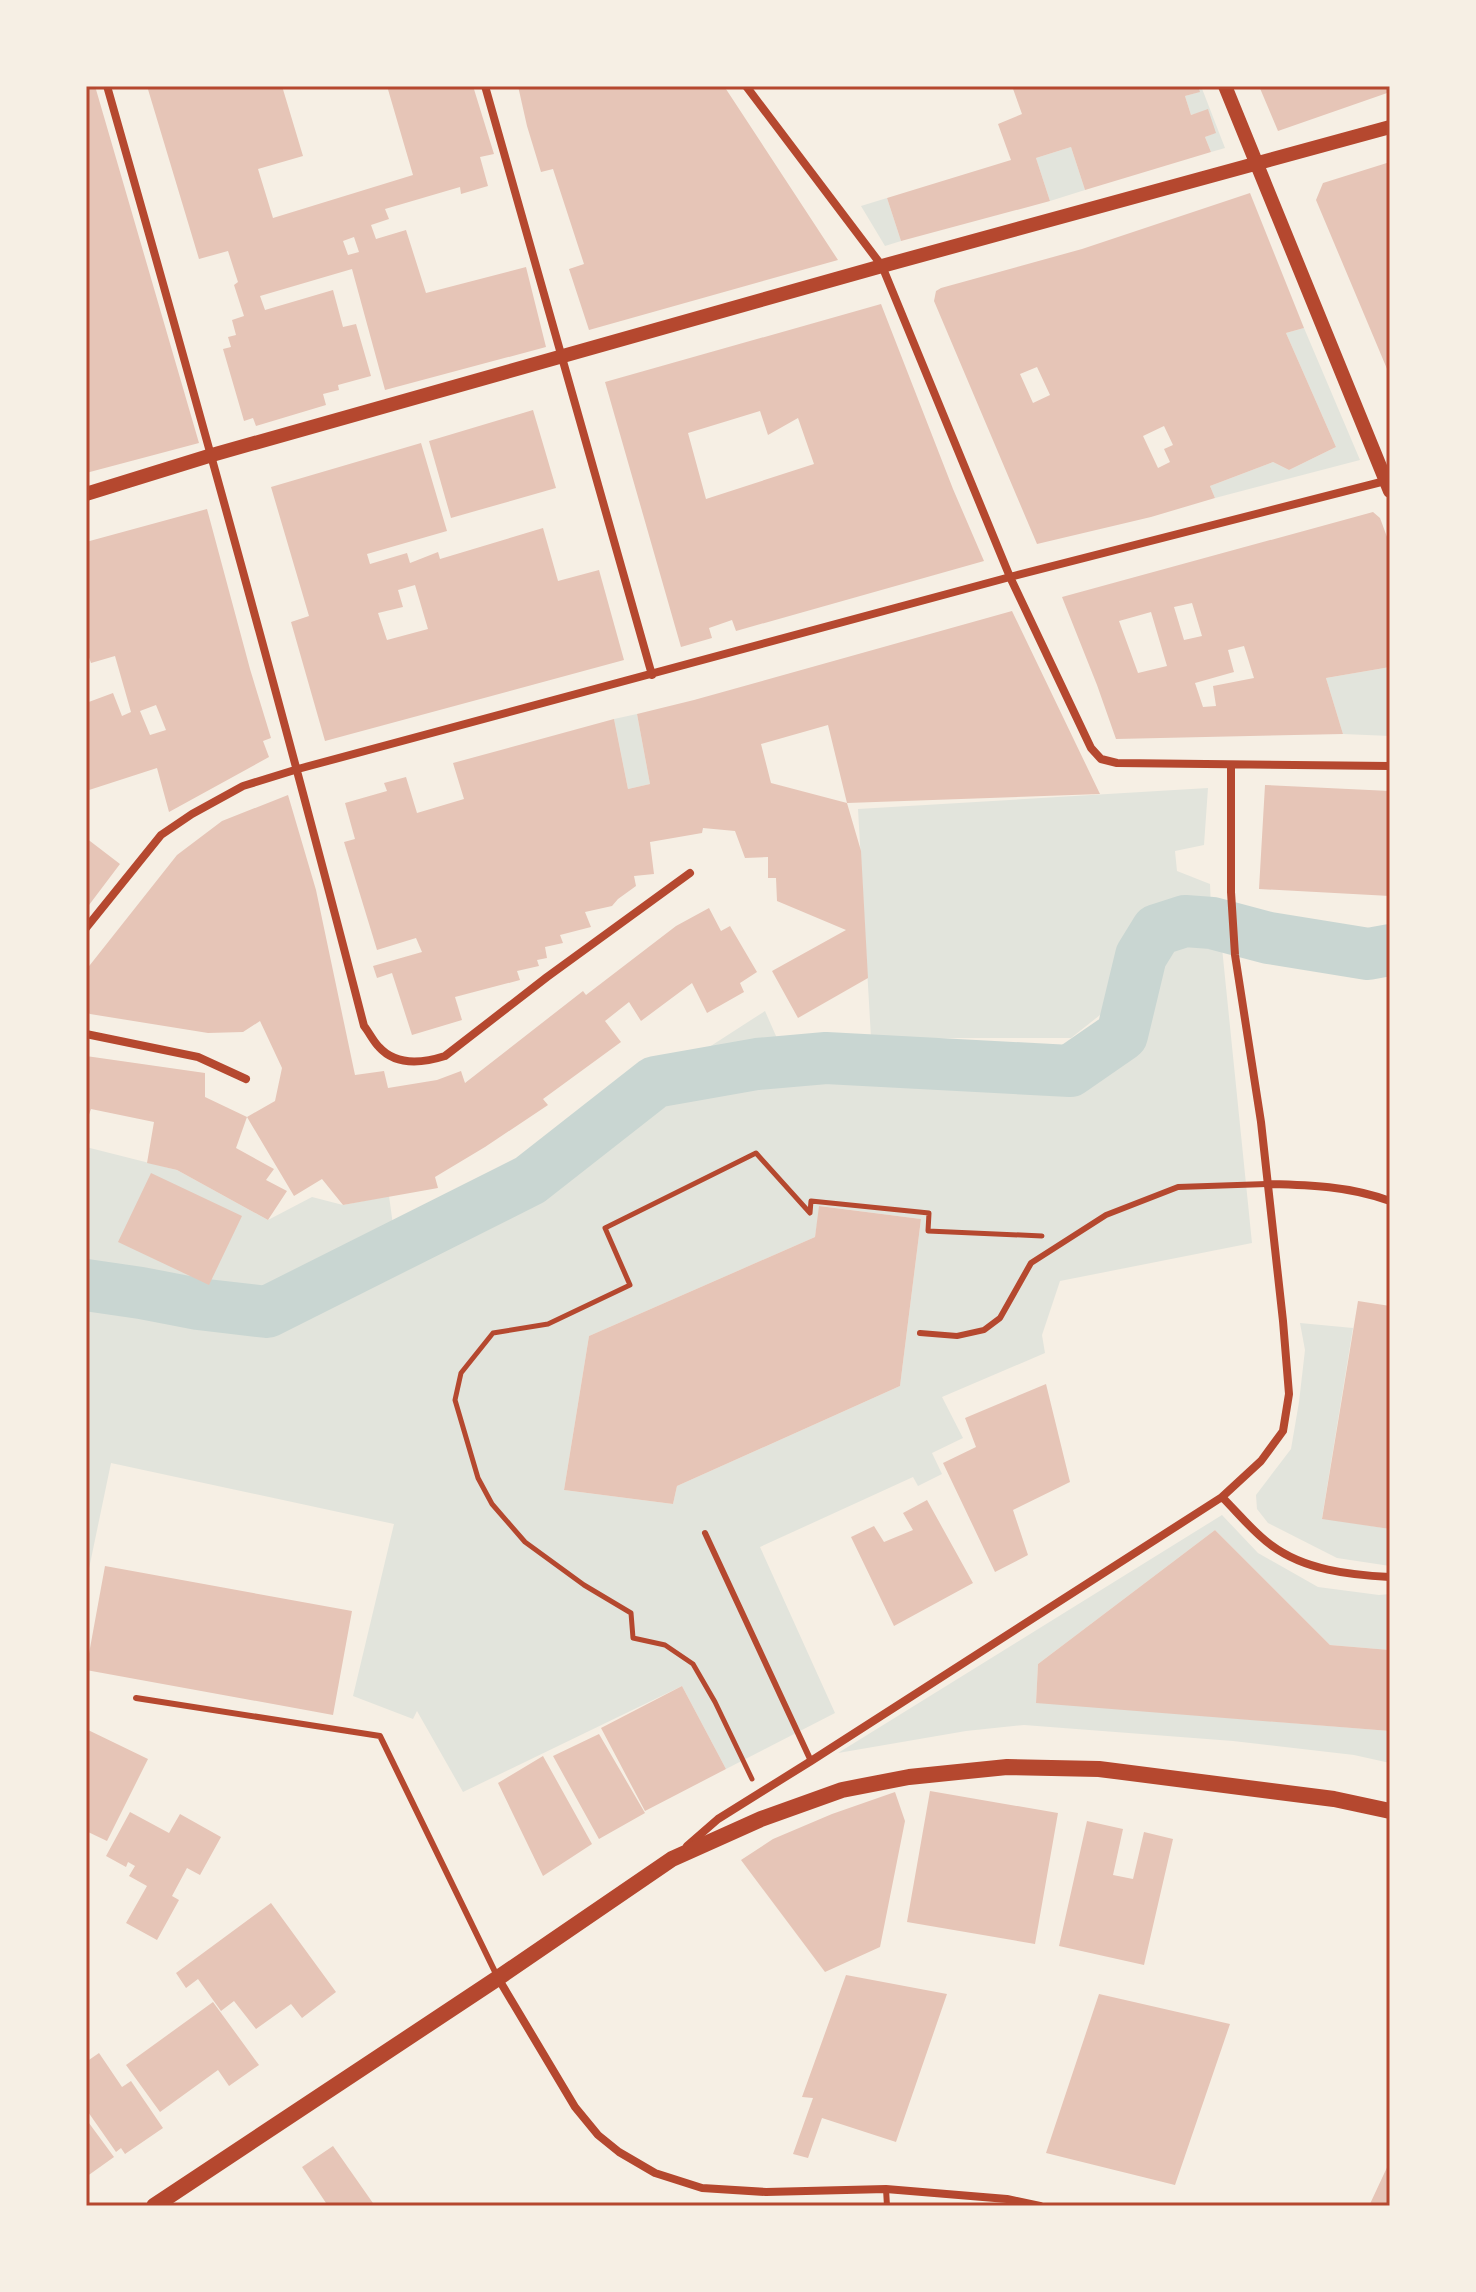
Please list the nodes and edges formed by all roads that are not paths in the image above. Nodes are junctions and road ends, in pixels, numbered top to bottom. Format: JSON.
{"nodes":[{"id":1,"x":107,"y":86,"type":"edge"},
{"id":2,"x":485,"y":86,"type":"edge"},
{"id":3,"x":746,"y":86,"type":"edge"},
{"id":4,"x":1225,"y":86,"type":"edge"},
{"id":5,"x":1390,"y":127,"type":"edge"},
{"id":6,"x":1256,"y":164,"type":"junction"},
{"id":7,"x":882,"y":266,"type":"junction"},
{"id":8,"x":562,"y":358,"type":"junction"},
{"id":9,"x":212,"y":455,"type":"junction"},
{"id":10,"x":1389,"y":484,"type":"edge"},
{"id":11,"x":86,"y":494,"type":"edge"},
{"id":12,"x":1010,"y":577,"type":"junction"},
{"id":13,"x":652,"y":675,"type":"junction"},
{"id":14,"x":1231,"y":765,"type":"junction"},
{"id":15,"x":1390,"y":766,"type":"edge"},
{"id":16,"x":298,"y":769,"type":"junction"},
{"id":17,"x":690,"y":873,"type":"dead end"},
{"id":18,"x":86,"y":928,"type":"edge"},
{"id":19,"x":86,"y":1034,"type":"edge"},
{"id":20,"x":246,"y":1079,"type":"dead end"},
{"id":21,"x":1267,"y":1184,"type":"junction"},
{"id":22,"x":1390,"y":1201,"type":"edge"},
{"id":23,"x":920,"y":1333,"type":"dead end"},
{"id":24,"x":1222,"y":1497,"type":"junction"},
{"id":25,"x":705,"y":1533,"type":"dead end"},
{"id":26,"x":1390,"y":1577,"type":"edge"},
{"id":27,"x":136,"y":1698,"type":"dead end"},
{"id":28,"x":811,"y":1761,"type":"junction"},
{"id":29,"x":1390,"y":1811,"type":"edge"},
{"id":30,"x":672,"y":1859,"type":"junction"},
{"id":31,"x":498,"y":1978,"type":"junction"},
{"id":32,"x":886,"y":2189,"type":"junction"},
{"id":33,"x":154,"y":2206,"type":"edge"},
{"id":34,"x":887,"y":2206,"type":"edge"},
{"id":35,"x":1040,"y":2206,"type":"edge"}],
"edges":[{"from":1,"to":9,"type":"street"},
{"from":2,"to":8,"type":"street"},
{"from":3,"to":7,"type":"street"},
{"from":4,"to":6,"type":"street"},
{"from":5,"to":6,"type":"street"},
{"from":6,"to":7,"type":"street"},
{"from":6,"to":10,"type":"street"},
{"from":7,"to":8,"type":"street"},
{"from":7,"to":12,"type":"street"},
{"from":8,"to":9,"type":"street"},
{"from":8,"to":13,"type":"street"},
{"from":9,"to":11,"type":"street"},
{"from":9,"to":16,"type":"street"},
{"from":10,"to":12,"type":"street"},
{"from":12,"to":13,"type":"street"},
{"from":12,"to":14,"type":"street"},
{"from":13,"to":16,"type":"street"},
{"from":14,"to":15,"type":"street"},
{"from":14,"to":21,"type":"street"},
{"from":16,"to":17,"type":"street"},
{"from":16,"to":18,"type":"street"},
{"from":19,"to":20,"type":"street"},
{"from":21,"to":22,"type":"street"},
{"from":21,"to":23,"type":"lane"},
{"from":21,"to":24,"type":"street"},
{"from":24,"to":26,"type":"street"},
{"from":24,"to":28,"type":"street"},
{"from":25,"to":28,"type":"lane"},
{"from":27,"to":31,"type":"lane"},
{"from":28,"to":30,"type":"street"},
{"from":29,"to":30,"type":"main road"},
{"from":30,"to":31,"type":"main road"},
{"from":31,"to":32,"type":"street"},
{"from":31,"to":33,"type":"main road"},
{"from":32,"to":34,"type":"lane"},
{"from":32,"to":35,"type":"street"}]}
